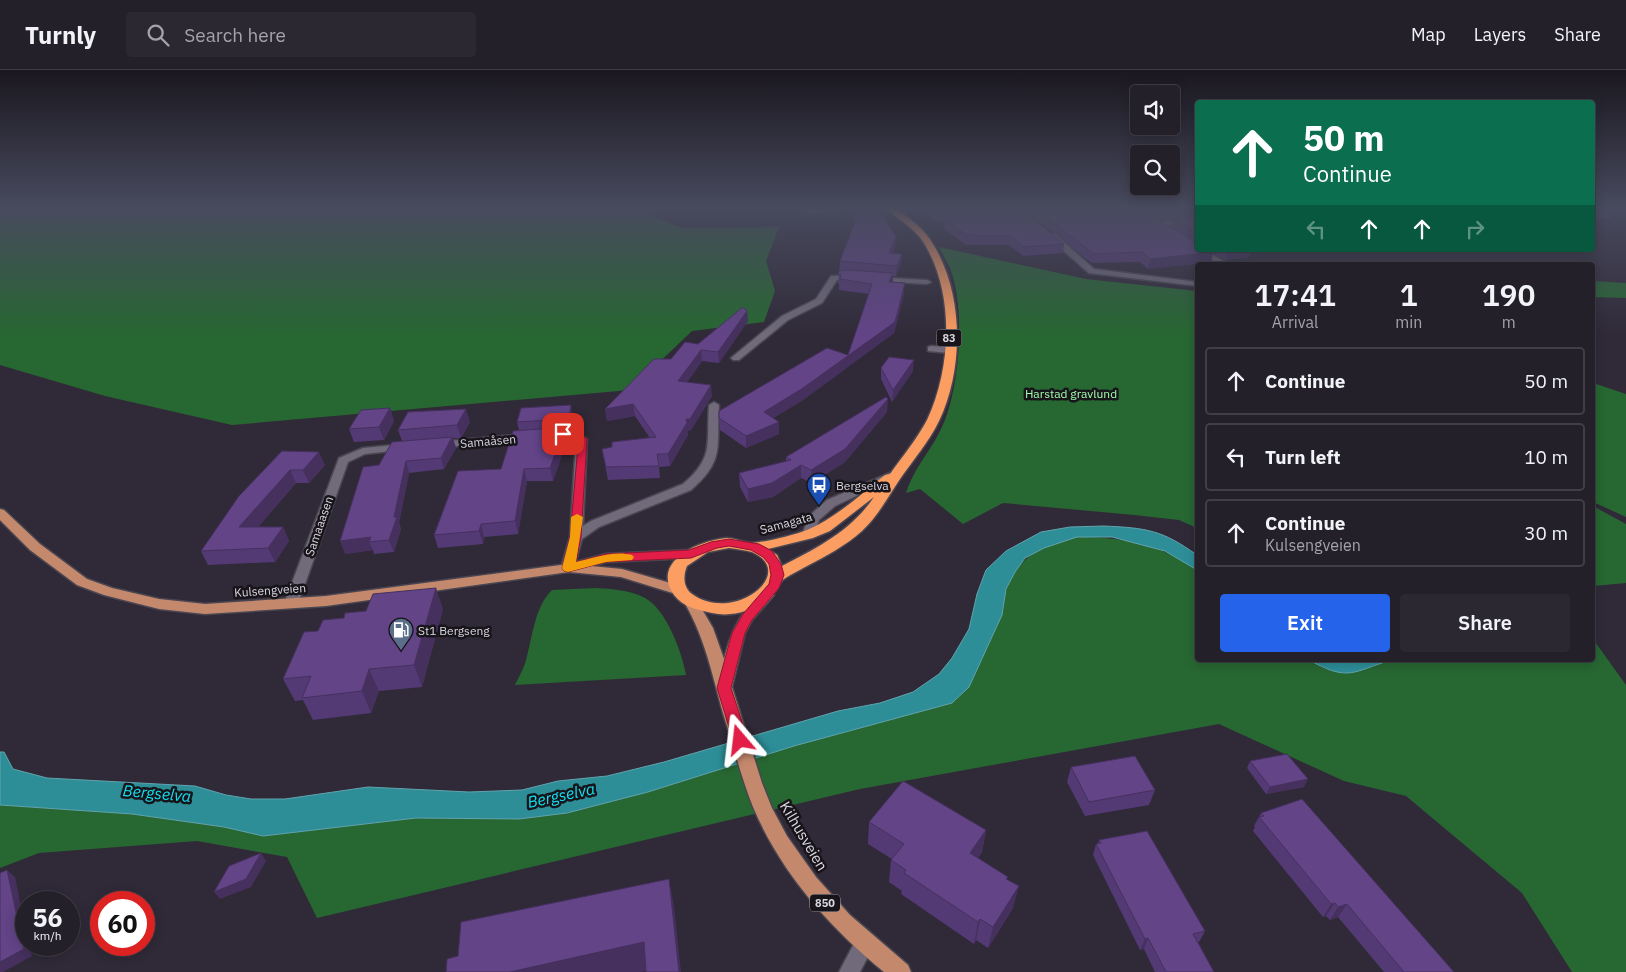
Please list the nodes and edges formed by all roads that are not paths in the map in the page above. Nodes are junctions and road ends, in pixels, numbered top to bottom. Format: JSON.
{"nodes":[{"id":1,"x":932,"y":251,"type":"edge"},
{"id":2,"x":1069,"y":251,"type":"edge"},
{"id":3,"x":1204,"y":252,"type":"edge"},
{"id":4,"x":1221,"y":262,"type":"edge"},
{"id":5,"x":927,"y":282,"type":"dead end"},
{"id":6,"x":1195,"y":284,"type":"edge"},
{"id":7,"x":931,"y":349,"type":"dead end"},
{"id":8,"x":949,"y":350,"type":"junction"},
{"id":9,"x":736,"y":358,"type":"dead end"},
{"id":10,"x":714,"y":405,"type":"dead end"},
{"id":11,"x":354,"y":453,"type":"joint"},
{"id":12,"x":897,"y":473,"type":"junction"},
{"id":13,"x":0,"y":513,"type":"edge"},
{"id":14,"x":576,"y":537,"type":"junction"},
{"id":15,"x":754,"y":547,"type":"junction"},
{"id":16,"x":691,"y":554,"type":"junction"},
{"id":17,"x":568,"y":568,"type":"junction"},
{"id":18,"x":778,"y":575,"type":"junction"},
{"id":19,"x":679,"y":590,"type":"junction"},
{"id":20,"x":766,"y":595,"type":"junction"},
{"id":21,"x":691,"y":602,"type":"junction"},
{"id":22,"x":291,"y":604,"type":"junction"},
{"id":23,"x":724,"y":688,"type":"junction"},
{"id":24,"x":866,"y":943,"type":"junction"},
{"id":25,"x":849,"y":972,"type":"edge"},
{"id":26,"x":901,"y":972,"type":"edge"}],
"edges":[{"from":1,"to":8,"type":"highway","name":"Samagata","number":"83"},
{"from":2,"to":6,"type":"street"},
{"from":3,"to":4,"type":"street"},
{"from":5,"to":9,"type":"street"},
{"from":7,"to":8,"type":"street"},
{"from":8,"to":12,"type":"highway","name":"Samagata","number":"83"},
{"from":10,"to":14,"type":"street"},
{"from":11,"to":14,"type":"street","name":"Samaåsen"},
{"from":11,"to":22,"type":"street","name":"Samaaasen"},
{"from":12,"to":15,"type":"highway","name":"Samagata","number":"83"},
{"from":12,"to":18,"type":"highway","name":"Samagata","number":"83"},
{"from":13,"to":22,"type":"main road","name":"Kulsengveien"},
{"from":14,"to":17,"type":"street","name":"Samaåsen"},
{"from":15,"to":16,"type":"highway","number":"83"},
{"from":15,"to":18,"type":"highway","number":"83"},
{"from":16,"to":17,"type":"main road","name":"Kulsengveien"},
{"from":16,"to":19,"type":"highway"},
{"from":17,"to":19,"type":"main road","name":"Kulsengveien"},
{"from":17,"to":22,"type":"main road","name":"Kulsengveien"},
{"from":18,"to":20,"type":"highway"},
{"from":19,"to":21,"type":"highway"},
{"from":20,"to":21,"type":"highway"},
{"from":20,"to":23,"type":"main road"},
{"from":21,"to":23,"type":"main road","name":"Kilhusveien","number":"850"},
{"from":23,"to":24,"type":"main road","name":"Kilhusveien","number":"850"},
{"from":24,"to":25,"type":"street"},
{"from":24,"to":26,"type":"main road","name":"Kilhusveien","number":"850"}]}
